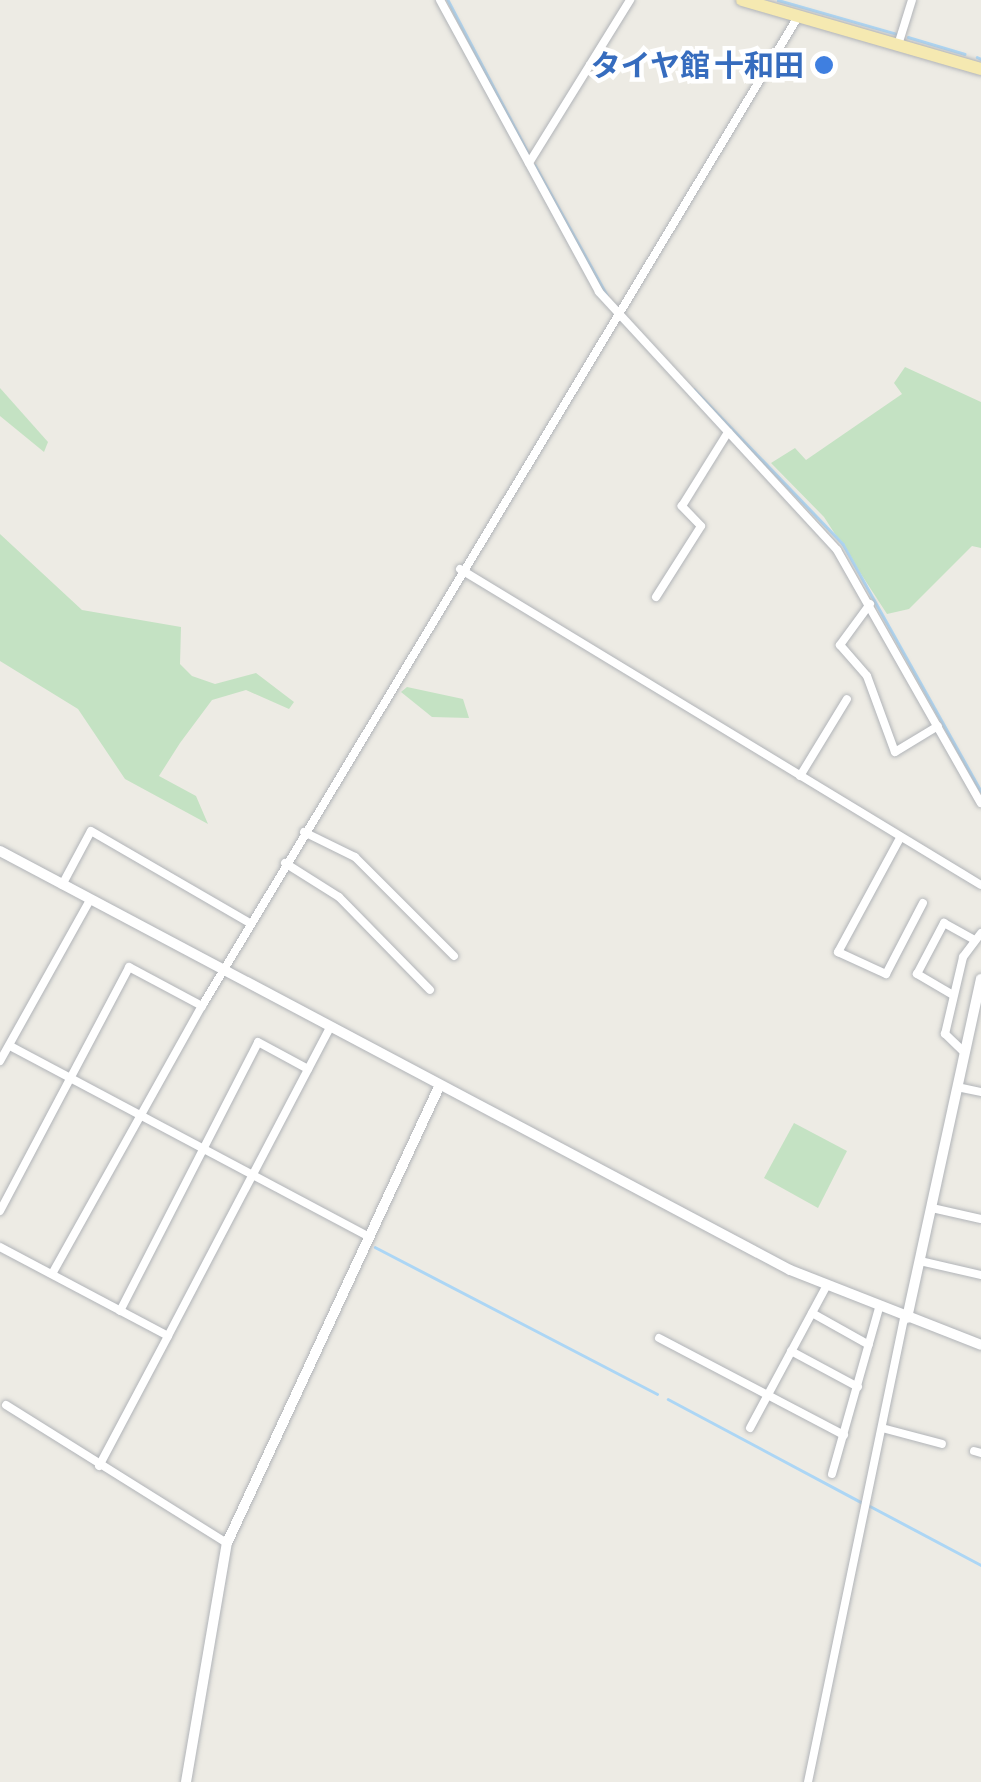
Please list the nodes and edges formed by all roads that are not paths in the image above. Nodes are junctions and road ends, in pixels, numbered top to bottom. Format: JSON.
{"nodes":[{"id":1,"x":440,"y":0,"type":"edge"},
{"id":2,"x":630,"y":0,"type":"edge"},
{"id":3,"x":742,"y":0,"type":"edge"},
{"id":4,"x":912,"y":0,"type":"edge"},
{"id":5,"x":798,"y":16,"type":"junction"},
{"id":6,"x":898,"y":45,"type":"junction"},
{"id":7,"x":981,"y":69,"type":"edge"},
{"id":8,"x":530,"y":164,"type":"junction"},
{"id":9,"x":617,"y":316,"type":"junction"},
{"id":10,"x":728,"y":432,"type":"junction"},
{"id":11,"x":460,"y":569,"type":"junction"},
{"id":12,"x":656,"y":597,"type":"dead end"},
{"id":13,"x":870,"y":604,"type":"junction"},
{"id":14,"x":848,"y":699,"type":"dead end"},
{"id":15,"x":938,"y":726,"type":"junction"},
{"id":16,"x":800,"y":776,"type":"junction"},
{"id":17,"x":981,"y":803,"type":"edge"},
{"id":18,"x":304,"y":832,"type":"junction"},
{"id":19,"x":900,"y":838,"type":"junction"},
{"id":20,"x":0,"y":851,"type":"edge"},
{"id":21,"x":286,"y":862,"type":"junction"},
{"id":22,"x":62,"y":885,"type":"junction"},
{"id":23,"x":981,"y":885,"type":"edge"},
{"id":24,"x":90,"y":900,"type":"junction"},
{"id":25,"x":923,"y":903,"type":"dead end"},
{"id":26,"x":248,"y":922,"type":"junction"},
{"id":27,"x":978,"y":937,"type":"edge"},
{"id":28,"x":454,"y":956,"type":"dead end"},
{"id":29,"x":220,"y":970,"type":"junction"},
{"id":30,"x":981,"y":980,"type":"edge"},
{"id":31,"x":430,"y":990,"type":"dead end"},
{"id":32,"x":953,"y":995,"type":"junction"},
{"id":33,"x":202,"y":1006,"type":"junction"},
{"id":34,"x":329,"y":1028,"type":"junction"},
{"id":35,"x":12,"y":1047,"type":"junction"},
{"id":36,"x":964,"y":1054,"type":"junction"},
{"id":37,"x":0,"y":1062,"type":"edge"},
{"id":38,"x":308,"y":1069,"type":"junction"},
{"id":39,"x":70,"y":1079,"type":"junction"},
{"id":40,"x":439,"y":1087,"type":"junction"},
{"id":41,"x":957,"y":1087,"type":"junction"},
{"id":42,"x":981,"y":1092,"type":"edge"},
{"id":43,"x":137,"y":1114,"type":"junction"},
{"id":44,"x":204,"y":1150,"type":"junction"},
{"id":45,"x":251,"y":1176,"type":"junction"},
{"id":46,"x":932,"y":1208,"type":"junction"},
{"id":47,"x":0,"y":1211,"type":"edge"},
{"id":48,"x":981,"y":1220,"type":"edge"},
{"id":49,"x":368,"y":1236,"type":"junction"},
{"id":50,"x":0,"y":1247,"type":"edge"},
{"id":51,"x":920,"y":1262,"type":"junction"},
{"id":52,"x":52,"y":1274,"type":"junction"},
{"id":53,"x":981,"y":1275,"type":"edge"},
{"id":54,"x":826,"y":1286,"type":"junction"},
{"id":55,"x":879,"y":1308,"type":"junction"},
{"id":56,"x":120,"y":1311,"type":"junction"},
{"id":57,"x":812,"y":1313,"type":"junction"},
{"id":58,"x":905,"y":1317,"type":"junction"},
{"id":59,"x":168,"y":1336,"type":"junction"},
{"id":60,"x":658,"y":1338,"type":"dead end"},
{"id":61,"x":869,"y":1345,"type":"junction"},
{"id":62,"x":981,"y":1345,"type":"edge"},
{"id":63,"x":792,"y":1351,"type":"junction"},
{"id":64,"x":858,"y":1387,"type":"junction"},
{"id":65,"x":768,"y":1395,"type":"junction"},
{"id":66,"x":6,"y":1405,"type":"dead end"},
{"id":67,"x":750,"y":1428,"type":"dead end"},
{"id":68,"x":882,"y":1428,"type":"junction"},
{"id":69,"x":844,"y":1435,"type":"junction"},
{"id":70,"x":942,"y":1444,"type":"dead end"},
{"id":71,"x":99,"y":1466,"type":"junction"},
{"id":72,"x":832,"y":1474,"type":"dead end"},
{"id":73,"x":227,"y":1542,"type":"junction"},
{"id":74,"x":186,"y":1782,"type":"edge"},
{"id":75,"x":808,"y":1782,"type":"edge"}],
"edges":[{"from":1,"to":8,"type":"street"},
{"from":2,"to":8,"type":"street"},
{"from":3,"to":5,"type":"main road"},
{"from":4,"to":6,"type":"street"},
{"from":5,"to":6,"type":"main road"},
{"from":5,"to":9,"type":"street"},
{"from":6,"to":7,"type":"main road"},
{"from":8,"to":9,"type":"street"},
{"from":9,"to":10,"type":"street"},
{"from":9,"to":11,"type":"street"},
{"from":10,"to":12,"type":"street"},
{"from":10,"to":13,"type":"street"},
{"from":11,"to":16,"type":"street"},
{"from":11,"to":18,"type":"street"},
{"from":13,"to":15,"type":"street"},
{"from":13,"to":15,"type":"street"},
{"from":14,"to":16,"type":"street"},
{"from":15,"to":17,"type":"street"},
{"from":16,"to":19,"type":"street"},
{"from":18,"to":21,"type":"street"},
{"from":18,"to":28,"type":"street"},
{"from":19,"to":23,"type":"street"},
{"from":19,"to":25,"type":"street"},
{"from":20,"to":22,"type":"street"},
{"from":21,"to":26,"type":"street"},
{"from":21,"to":31,"type":"street"},
{"from":22,"to":24,"type":"street"},
{"from":22,"to":26,"type":"street"},
{"from":24,"to":29,"type":"street"},
{"from":24,"to":35,"type":"street"},
{"from":26,"to":29,"type":"street"},
{"from":27,"to":32,"type":"street"},
{"from":27,"to":32,"type":"street"},
{"from":29,"to":33,"type":"street"},
{"from":29,"to":34,"type":"street"},
{"from":30,"to":36,"type":"street"},
{"from":32,"to":36,"type":"street"},
{"from":33,"to":39,"type":"street"},
{"from":33,"to":43,"type":"street"},
{"from":34,"to":38,"type":"street"},
{"from":34,"to":40,"type":"street"},
{"from":35,"to":37,"type":"street"},
{"from":35,"to":39,"type":"street"},
{"from":36,"to":41,"type":"street"},
{"from":38,"to":44,"type":"street"},
{"from":38,"to":45,"type":"street"},
{"from":39,"to":43,"type":"street"},
{"from":39,"to":47,"type":"street"},
{"from":40,"to":49,"type":"street"},
{"from":40,"to":54,"type":"street"},
{"from":41,"to":42,"type":"street"},
{"from":41,"to":46,"type":"street"},
{"from":43,"to":44,"type":"street"},
{"from":43,"to":52,"type":"street"},
{"from":44,"to":45,"type":"street"},
{"from":44,"to":56,"type":"street"},
{"from":45,"to":49,"type":"street"},
{"from":45,"to":59,"type":"street"},
{"from":46,"to":48,"type":"street"},
{"from":46,"to":51,"type":"street"},
{"from":49,"to":73,"type":"street"},
{"from":50,"to":52,"type":"street"},
{"from":51,"to":53,"type":"street"},
{"from":51,"to":58,"type":"street"},
{"from":52,"to":56,"type":"street"},
{"from":54,"to":55,"type":"street"},
{"from":54,"to":57,"type":"street"},
{"from":55,"to":58,"type":"street"},
{"from":55,"to":61,"type":"street"},
{"from":56,"to":59,"type":"street"},
{"from":57,"to":61,"type":"street"},
{"from":57,"to":63,"type":"street"},
{"from":58,"to":62,"type":"street"},
{"from":58,"to":68,"type":"street"},
{"from":59,"to":71,"type":"street"},
{"from":60,"to":65,"type":"street"},
{"from":61,"to":64,"type":"street"},
{"from":63,"to":64,"type":"street"},
{"from":63,"to":65,"type":"street"},
{"from":64,"to":69,"type":"street"},
{"from":65,"to":67,"type":"street"},
{"from":65,"to":69,"type":"street"},
{"from":66,"to":71,"type":"street"},
{"from":68,"to":70,"type":"street"},
{"from":68,"to":75,"type":"street"},
{"from":69,"to":72,"type":"street"},
{"from":71,"to":73,"type":"street"},
{"from":73,"to":74,"type":"street"}]}
